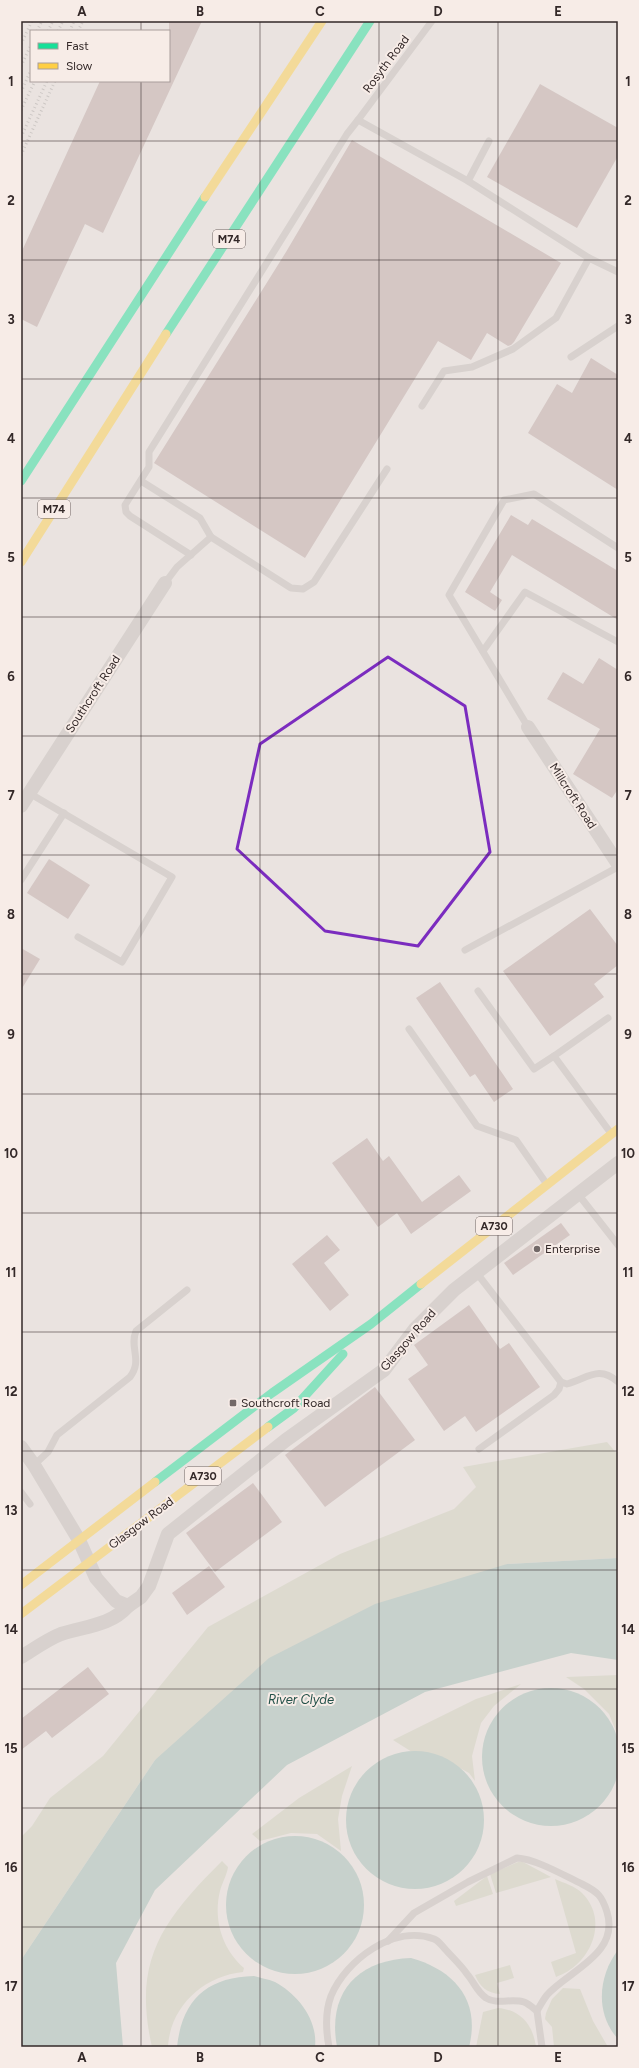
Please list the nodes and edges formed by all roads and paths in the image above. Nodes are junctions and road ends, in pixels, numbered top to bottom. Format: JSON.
{"nodes":[{"id":1,"x":322,"y":21,"type":"edge"},
{"id":2,"x":370,"y":21,"type":"edge"},
{"id":3,"x":432,"y":21,"type":"edge"},
{"id":4,"x":358,"y":120,"type":"junction"},
{"id":5,"x":489,"y":141,"type":"dead end"},
{"id":6,"x":468,"y":182,"type":"junction"},
{"id":7,"x":589,"y":258,"type":"junction"},
{"id":8,"x":618,"y":272,"type":"edge"},
{"id":9,"x":618,"y":326,"type":"edge"},
{"id":10,"x":571,"y":357,"type":"dead end"},
{"id":11,"x":422,"y":406,"type":"dead end"},
{"id":12,"x":387,"y":470,"type":"dead end"},
{"id":13,"x":21,"y":481,"type":"edge"},
{"id":14,"x":140,"y":481,"type":"junction"},
{"id":15,"x":211,"y":537,"type":"junction"},
{"id":16,"x":618,"y":548,"type":"edge"},
{"id":17,"x":191,"y":555,"type":"junction"},
{"id":18,"x":21,"y":562,"type":"edge"},
{"id":19,"x":165,"y":583,"type":"joint"},
{"id":20,"x":618,"y":642,"type":"edge"},
{"id":21,"x":483,"y":652,"type":"junction"},
{"id":22,"x":528,"y":728,"type":"joint"},
{"id":23,"x":29,"y":793,"type":"junction"},
{"id":24,"x":21,"y":806,"type":"edge"},
{"id":25,"x":64,"y":814,"type":"junction"},
{"id":26,"x":618,"y":866,"type":"edge"},
{"id":27,"x":21,"y":880,"type":"edge"},
{"id":28,"x":78,"y":937,"type":"dead end"},
{"id":29,"x":465,"y":950,"type":"dead end"},
{"id":30,"x":478,"y":991,"type":"dead end"},
{"id":31,"x":608,"y":1018,"type":"dead end"},
{"id":32,"x":409,"y":1029,"type":"dead end"},
{"id":33,"x":554,"y":1056,"type":"junction"},
{"id":34,"x":615,"y":1131,"type":"edge"},
{"id":35,"x":618,"y":1163,"type":"edge"},
{"id":36,"x":547,"y":1184,"type":"junction"},
{"id":37,"x":578,"y":1194,"type":"junction"},
{"id":38,"x":618,"y":1245,"type":"edge"},
{"id":39,"x":476,"y":1272,"type":"junction"},
{"id":40,"x":187,"y":1290,"type":"dead end"},
{"id":41,"x":371,"y":1324,"type":"junction"},
{"id":42,"x":561,"y":1382,"type":"junction"},
{"id":43,"x":618,"y":1382,"type":"edge"},
{"id":44,"x":21,"y":1447,"type":"edge"},
{"id":45,"x":479,"y":1449,"type":"dead end"},
{"id":46,"x":34,"y":1465,"type":"junction"},
{"id":47,"x":21,"y":1492,"type":"edge"},
{"id":48,"x":30,"y":1504,"type":"dead end"},
{"id":49,"x":79,"y":1540,"type":"junction"},
{"id":50,"x":88,"y":1562,"type":"junction"},
{"id":51,"x":21,"y":1585,"type":"edge"},
{"id":52,"x":128,"y":1606,"type":"junction"},
{"id":53,"x":21,"y":1614,"type":"edge"},
{"id":54,"x":21,"y":1657,"type":"edge"},
{"id":55,"x":388,"y":1941,"type":"junction"},
{"id":56,"x":537,"y":2011,"type":"junction"},
{"id":57,"x":329,"y":2047,"type":"edge"},
{"id":58,"x":542,"y":2047,"type":"edge"}],
"edges":[{"from":1,"to":13,"type":"main road"},
{"from":2,"to":18,"type":"main road","number":"M74"},
{"from":3,"to":4,"type":"lane","name":"Rosyth Road"},
{"from":4,"to":6,"type":"lane"},
{"from":4,"to":14,"type":"lane","name":"Rosyth Road"},
{"from":5,"to":6,"type":"lane"},
{"from":6,"to":7,"type":"lane"},
{"from":7,"to":8,"type":"lane"},
{"from":7,"to":11,"type":"lane"},
{"from":9,"to":10,"type":"lane"},
{"from":12,"to":15,"type":"lane"},
{"from":14,"to":15,"type":"lane"},
{"from":14,"to":17,"type":"lane","name":"Rosyth Road"},
{"from":15,"to":17,"type":"lane"},
{"from":16,"to":21,"type":"lane"},
{"from":17,"to":19,"type":"lane"},
{"from":19,"to":23,"type":"street","name":"Southcroft Road"},
{"from":20,"to":21,"type":"lane"},
{"from":21,"to":22,"type":"lane"},
{"from":22,"to":26,"type":"street","name":"Millcroft Road"},
{"from":23,"to":24,"type":"street","name":"Southcroft Road"},
{"from":23,"to":25,"type":"lane"},
{"from":25,"to":27,"type":"lane"},
{"from":25,"to":28,"type":"lane"},
{"from":26,"to":29,"type":"lane"},
{"from":30,"to":33,"type":"lane"},
{"from":31,"to":33,"type":"lane"},
{"from":32,"to":36,"type":"lane"},
{"from":33,"to":34,"type":"lane"},
{"from":34,"to":36,"type":"main road","name":"Glasgow Road","number":"A730"},
{"from":35,"to":37,"type":"street","name":"Glasgow Road"},
{"from":36,"to":41,"type":"main road","name":"Glasgow Road","number":"A730"},
{"from":37,"to":38,"type":"lane"},
{"from":37,"to":39,"type":"street","name":"Glasgow Road"},
{"from":39,"to":42,"type":"lane"},
{"from":39,"to":52,"type":"street","name":"Glasgow Road"},
{"from":40,"to":46,"type":"lane"},
{"from":41,"to":49,"type":"main road","name":"Glasgow Road","number":"A730"},
{"from":41,"to":50,"type":"main road","name":"Glasgow Road","number":"A730"},
{"from":42,"to":43,"type":"lane"},
{"from":42,"to":45,"type":"lane"},
{"from":44,"to":46,"type":"street"},
{"from":46,"to":49,"type":"street"},
{"from":47,"to":48,"type":"lane"},
{"from":49,"to":50,"type":"street"},
{"from":49,"to":51,"type":"main road","name":"Glasgow Road","number":"A730"},
{"from":50,"to":52,"type":"street"},
{"from":50,"to":53,"type":"main road","name":"Glasgow Road","number":"A730"},
{"from":52,"to":54,"type":"street","name":"Glasgow Road"},
{"from":55,"to":56,"type":"lane"},
{"from":55,"to":56,"type":"lane"},
{"from":55,"to":57,"type":"lane"},
{"from":56,"to":58,"type":"lane"}]}
